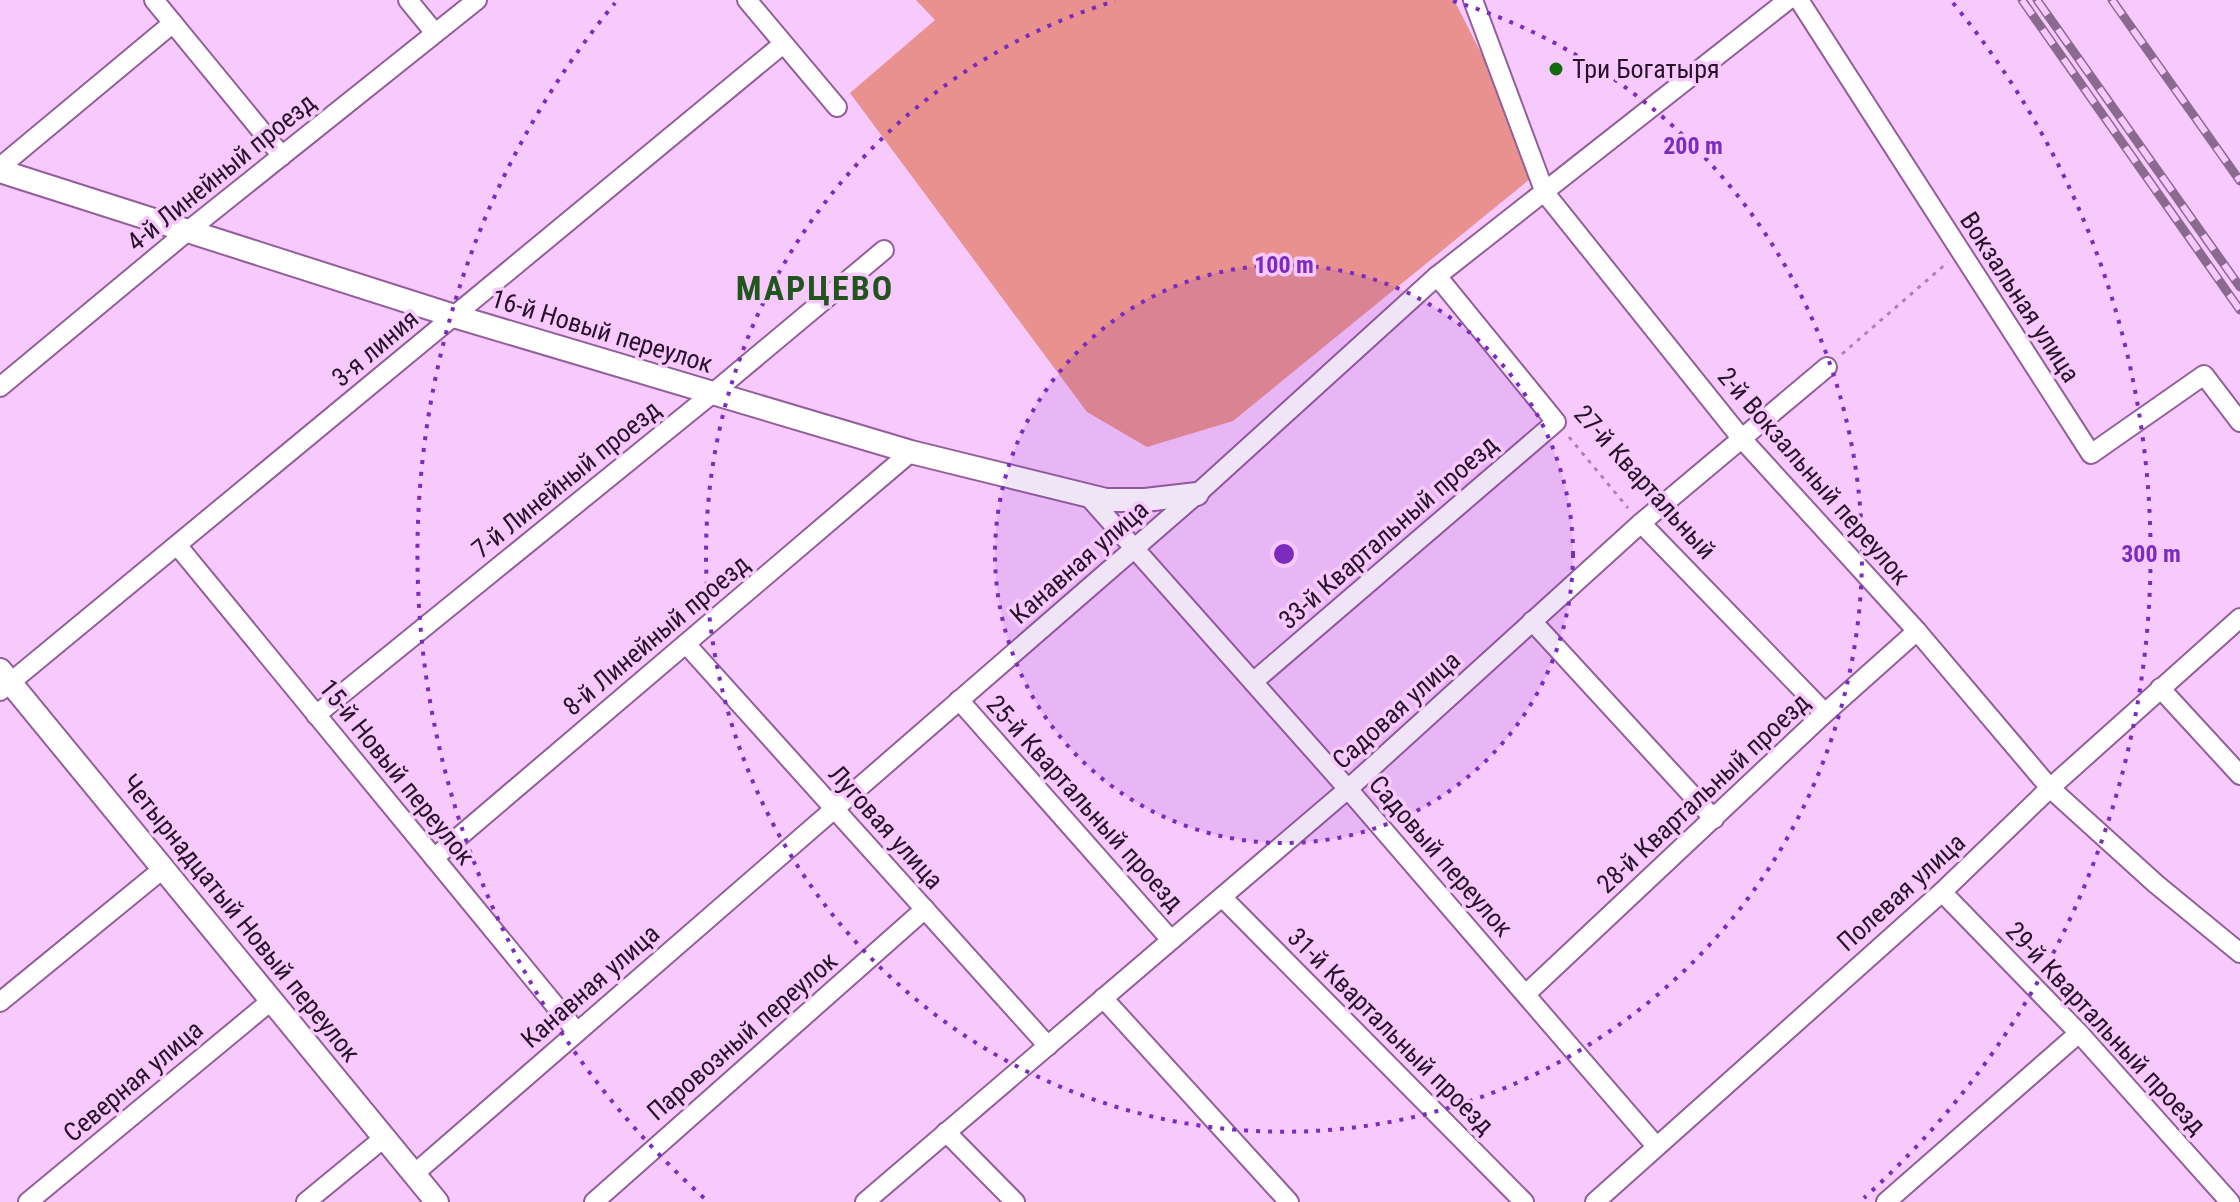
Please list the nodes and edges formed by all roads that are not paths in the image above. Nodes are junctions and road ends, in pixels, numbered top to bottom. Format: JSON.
{"nodes":[{"id":1,"x":154,"y":0,"type":"edge"},
{"id":2,"x":408,"y":0,"type":"edge"},
{"id":3,"x":477,"y":0,"type":"edge"},
{"id":4,"x":747,"y":0,"type":"edge"},
{"id":5,"x":1473,"y":0,"type":"edge"},
{"id":6,"x":1788,"y":0,"type":"edge"},
{"id":7,"x":1799,"y":0,"type":"edge"},
{"id":8,"x":173,"y":23,"type":"junction"},
{"id":9,"x":435,"y":33,"type":"junction"},
{"id":10,"x":783,"y":44,"type":"junction"},
{"id":11,"x":837,"y":107,"type":"dead end"},
{"id":12,"x":282,"y":156,"type":"junction"},
{"id":13,"x":0,"y":169,"type":"edge"},
{"id":14,"x":1545,"y":193,"type":"junction"},
{"id":15,"x":189,"y":230,"type":"junction"},
{"id":16,"x":884,"y":250,"type":"dead end"},
{"id":17,"x":1437,"y":276,"type":"junction"},
{"id":18,"x":454,"y":316,"type":"junction"},
{"id":19,"x":1827,"y":367,"type":"road end"},
{"id":20,"x":0,"y":387,"type":"edge"},
{"id":21,"x":713,"y":393,"type":"junction"},
{"id":22,"x":1556,"y":422,"type":"joint"},
{"id":23,"x":2240,"y":422,"type":"edge"},
{"id":24,"x":1742,"y":439,"type":"junction"},
{"id":25,"x":911,"y":452,"type":"junction"},
{"id":26,"x":1197,"y":494,"type":"junction"},
{"id":27,"x":1087,"y":495,"type":"junction"},
{"id":28,"x":1641,"y":523,"type":"junction"},
{"id":29,"x":177,"y":545,"type":"junction"},
{"id":30,"x":1134,"y":548,"type":"junction"},
{"id":31,"x":2240,"y":618,"type":"edge"},
{"id":32,"x":1532,"y":621,"type":"junction"},
{"id":33,"x":1917,"y":631,"type":"junction"},
{"id":34,"x":686,"y":644,"type":"junction"},
{"id":35,"x":4,"y":681,"type":"edge"},
{"id":36,"x":1253,"y":682,"type":"junction"},
{"id":37,"x":2160,"y":688,"type":"junction"},
{"id":38,"x":959,"y":700,"type":"junction"},
{"id":39,"x":1825,"y":713,"type":"junction"},
{"id":40,"x":316,"y":715,"type":"junction"},
{"id":41,"x":2240,"y":775,"type":"edge"},
{"id":42,"x":2050,"y":788,"type":"junction"},
{"id":43,"x":1348,"y":789,"type":"junction"},
{"id":44,"x":835,"y":809,"type":"junction"},
{"id":45,"x":1714,"y":819,"type":"junction"},
{"id":46,"x":434,"y":858,"type":"junction"},
{"id":47,"x":164,"y":868,"type":"junction"},
{"id":48,"x":1942,"y":892,"type":"junction"},
{"id":49,"x":1222,"y":897,"type":"junction"},
{"id":50,"x":925,"y":909,"type":"junction"},
{"id":51,"x":1171,"y":940,"type":"junction"},
{"id":52,"x":2240,"y":953,"type":"edge"},
{"id":53,"x":1526,"y":994,"type":"junction"},
{"id":54,"x":1103,"y":998,"type":"junction"},
{"id":55,"x":272,"y":1000,"type":"junction"},
{"id":56,"x":0,"y":1002,"type":"edge"},
{"id":57,"x":577,"y":1032,"type":"junction"},
{"id":58,"x":2079,"y":1033,"type":"junction"},
{"id":59,"x":1048,"y":1046,"type":"junction"},
{"id":60,"x":946,"y":1132,"type":"junction"},
{"id":61,"x":385,"y":1137,"type":"junction"},
{"id":62,"x":1656,"y":1146,"type":"junction"},
{"id":63,"x":414,"y":1174,"type":"junction"},
{"id":64,"x":2233,"y":1196,"type":"edge"},
{"id":65,"x":28,"y":1202,"type":"edge"},
{"id":66,"x":306,"y":1202,"type":"edge"},
{"id":67,"x":437,"y":1202,"type":"edge"},
{"id":68,"x":594,"y":1202,"type":"edge"},
{"id":69,"x":865,"y":1202,"type":"edge"},
{"id":70,"x":1015,"y":1202,"type":"edge"},
{"id":71,"x":1289,"y":1202,"type":"edge"},
{"id":72,"x":1524,"y":1202,"type":"edge"},
{"id":73,"x":1595,"y":1202,"type":"edge"},
{"id":74,"x":1886,"y":1202,"type":"edge"}],
"edges":[{"from":1,"to":8,"type":"street"},
{"from":2,"to":9,"type":"street"},
{"from":3,"to":9,"type":"street","name":"4-й Линейный проезд"},
{"from":4,"to":10,"type":"street"},
{"from":5,"to":14,"type":"street","name":"2-й Вокзальный переулок"},
{"from":6,"to":14,"type":"street","name":"Канавная улица"},
{"from":7,"to":23,"type":"street","name":"Вокзальная улица"},
{"from":8,"to":12,"type":"street"},
{"from":8,"to":13,"type":"street"},
{"from":9,"to":12,"type":"street","name":"4-й Линейный проезд"},
{"from":10,"to":11,"type":"street"},
{"from":10,"to":18,"type":"street","name":"3-я линия"},
{"from":12,"to":15,"type":"street","name":"4-й Линейный проезд"},
{"from":13,"to":15,"type":"street","name":"16-й Новый переулок"},
{"from":14,"to":17,"type":"street","name":"Канавная улица"},
{"from":14,"to":24,"type":"street","name":"2-й Вокзальный переулок"},
{"from":15,"to":18,"type":"street","name":"16-й Новый переулок"},
{"from":15,"to":20,"type":"street","name":"4-й Линейный проезд"},
{"from":16,"to":21,"type":"street","name":"7-й Линейный проезд"},
{"from":17,"to":22,"type":"street","name":"27-й Квартальный"},
{"from":17,"to":26,"type":"street","name":"Канавная улица"},
{"from":18,"to":21,"type":"street","name":"16-й Новый переулок"},
{"from":18,"to":29,"type":"street","name":"3-я линия"},
{"from":19,"to":24,"type":"street","name":"Садовая улица"},
{"from":21,"to":25,"type":"street","name":"16-й Новый переулок"},
{"from":21,"to":40,"type":"street","name":"7-й Линейный проезд"},
{"from":22,"to":36,"type":"street","name":"33-й Квартальный проезд"},
{"from":24,"to":28,"type":"street","name":"Садовая улица"},
{"from":24,"to":33,"type":"street","name":"2-й Вокзальный переулок"},
{"from":25,"to":27,"type":"street","name":"16-й Новый переулок"},
{"from":25,"to":34,"type":"street","name":"8-й Линейный проезд"},
{"from":26,"to":27,"type":"street","name":"16-й Новый переулок"},
{"from":26,"to":30,"type":"street","name":"Канавная улица"},
{"from":27,"to":30,"type":"street","name":"Садовый переулок"},
{"from":28,"to":32,"type":"street","name":"Садовая улица"},
{"from":28,"to":39,"type":"street","name":"27-й Квартальный"},
{"from":29,"to":35,"type":"street","name":"3-я линия"},
{"from":29,"to":40,"type":"street","name":"15-й Новый переулок"},
{"from":30,"to":36,"type":"street","name":"Садовый переулок"},
{"from":30,"to":38,"type":"street","name":"Канавная улица"},
{"from":31,"to":37,"type":"street","name":"Полевая улица"},
{"from":32,"to":43,"type":"street","name":"Садовая улица"},
{"from":32,"to":45,"type":"street"},
{"from":33,"to":39,"type":"street","name":"28-й Квартальный проезд"},
{"from":33,"to":42,"type":"street","name":"2-й Вокзальный переулок"},
{"from":34,"to":44,"type":"street","name":"Луговая улица"},
{"from":34,"to":46,"type":"street","name":"8-й Линейный проезд"},
{"from":35,"to":47,"type":"street","name":"Четырнадцатый Новый переулок"},
{"from":36,"to":43,"type":"street","name":"Садовый переулок"},
{"from":37,"to":41,"type":"street"},
{"from":37,"to":42,"type":"street","name":"Полевая улица"},
{"from":38,"to":44,"type":"street","name":"Канавная улица"},
{"from":38,"to":51,"type":"street","name":"25-й Квартальный проезд"},
{"from":39,"to":45,"type":"street","name":"28-й Квартальный проезд"},
{"from":40,"to":46,"type":"street","name":"15-й Новый переулок"},
{"from":42,"to":48,"type":"street","name":"Полевая улица"},
{"from":42,"to":52,"type":"street","name":"2-й Вокзальный переулок"},
{"from":43,"to":49,"type":"street","name":"Садовая улица"},
{"from":43,"to":53,"type":"street","name":"Садовый переулок"},
{"from":44,"to":50,"type":"street","name":"Луговая улица"},
{"from":44,"to":57,"type":"street","name":"Канавная улица"},
{"from":45,"to":53,"type":"street","name":"28-й Квартальный проезд"},
{"from":46,"to":57,"type":"street","name":"15-й Новый переулок"},
{"from":47,"to":55,"type":"street","name":"Четырнадцатый Новый переулок"},
{"from":47,"to":56,"type":"street"},
{"from":48,"to":58,"type":"street","name":"29-й Квартальный проезд"},
{"from":48,"to":62,"type":"street","name":"Полевая улица"},
{"from":49,"to":51,"type":"street","name":"Садовая улица"},
{"from":49,"to":72,"type":"street","name":"31-й Квартальный проезд"},
{"from":50,"to":59,"type":"street","name":"Луговая улица"},
{"from":50,"to":68,"type":"street","name":"Паровозный переулок"},
{"from":51,"to":54,"type":"street","name":"Садовая улица"},
{"from":53,"to":62,"type":"street","name":"Садовый переулок"},
{"from":54,"to":59,"type":"street","name":"Садовая улица"},
{"from":54,"to":71,"type":"street"},
{"from":55,"to":61,"type":"street","name":"Четырнадцатый Новый переулок"},
{"from":55,"to":65,"type":"street","name":"Северная улица"},
{"from":57,"to":63,"type":"street","name":"Канавная улица"},
{"from":58,"to":64,"type":"street","name":"29-й Квартальный проезд"},
{"from":58,"to":74,"type":"street"},
{"from":59,"to":60,"type":"street","name":"Садовая улица"},
{"from":60,"to":69,"type":"street","name":"Садовая улица"},
{"from":60,"to":70,"type":"street"},
{"from":61,"to":63,"type":"street","name":"Четырнадцатый Новый переулок"},
{"from":61,"to":66,"type":"street"},
{"from":62,"to":73,"type":"street","name":"Полевая улица"},
{"from":63,"to":67,"type":"street","name":"Четырнадцатый Новый переулок"}]}
